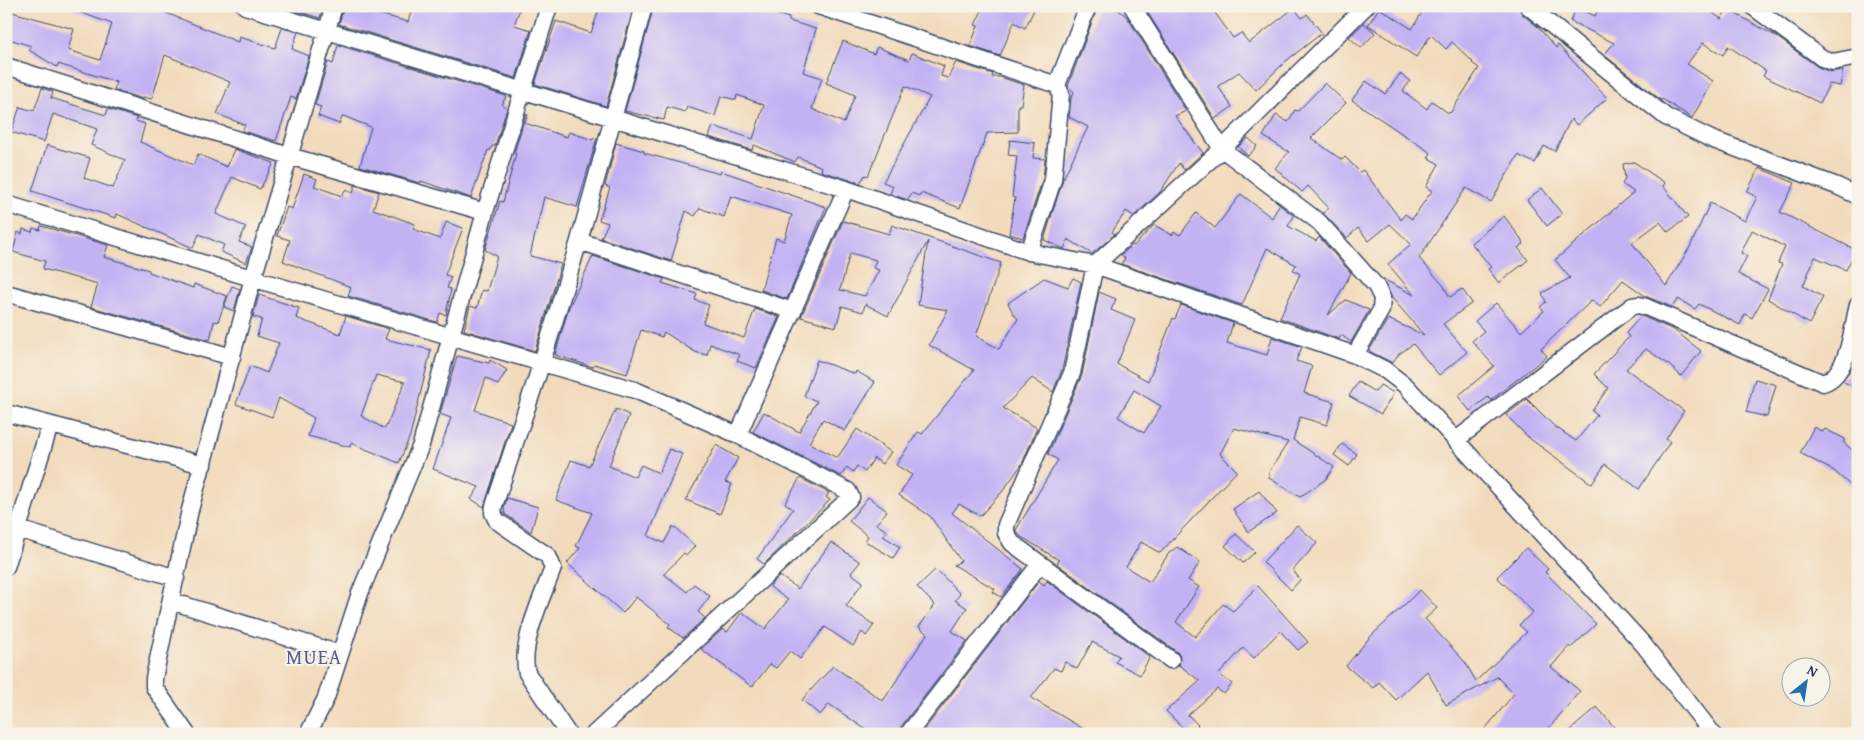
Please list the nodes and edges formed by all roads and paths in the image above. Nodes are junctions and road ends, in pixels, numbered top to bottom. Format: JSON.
{"nodes":[{"id":1,"x":245,"y":6,"type":"edge"},
{"id":2,"x":334,"y":6,"type":"edge"},
{"id":3,"x":549,"y":6,"type":"edge"},
{"id":4,"x":644,"y":6,"type":"edge"},
{"id":5,"x":818,"y":6,"type":"edge"},
{"id":6,"x":1088,"y":6,"type":"edge"},
{"id":7,"x":1132,"y":6,"type":"edge"},
{"id":8,"x":1366,"y":6,"type":"edge"},
{"id":9,"x":1528,"y":6,"type":"edge"},
{"id":10,"x":1752,"y":6,"type":"edge"},
{"id":11,"x":325,"y":31,"type":"junction"},
{"id":12,"x":1858,"y":58,"type":"edge"},
{"id":13,"x":6,"y":66,"type":"edge"},
{"id":14,"x":1057,"y":86,"type":"junction"},
{"id":15,"x":522,"y":92,"type":"junction"},
{"id":16,"x":611,"y":119,"type":"junction"},
{"id":17,"x":1222,"y":149,"type":"junction"},
{"id":18,"x":289,"y":156,"type":"junction"},
{"id":19,"x":846,"y":189,"type":"junction"},
{"id":20,"x":1858,"y":196,"type":"edge"},
{"id":21,"x":6,"y":204,"type":"edge"},
{"id":22,"x":485,"y":212,"type":"junction"},
{"id":23,"x":578,"y":241,"type":"junction"},
{"id":24,"x":1029,"y":252,"type":"junction"},
{"id":25,"x":1095,"y":265,"type":"junction"},
{"id":26,"x":253,"y":278,"type":"junction"},
{"id":27,"x":6,"y":293,"type":"edge"},
{"id":28,"x":1858,"y":305,"type":"edge"},
{"id":29,"x":793,"y":311,"type":"junction"},
{"id":30,"x":451,"y":336,"type":"junction"},
{"id":31,"x":1354,"y":355,"type":"junction"},
{"id":32,"x":232,"y":357,"type":"junction"},
{"id":33,"x":542,"y":362,"type":"junction"},
{"id":34,"x":6,"y":413,"type":"edge"},
{"id":35,"x":50,"y":425,"type":"junction"},
{"id":36,"x":738,"y":435,"type":"junction"},
{"id":37,"x":1456,"y":440,"type":"junction"},
{"id":38,"x":203,"y":465,"type":"junction"},
{"id":39,"x":18,"y":529,"type":"junction"},
{"id":40,"x":1040,"y":564,"type":"junction"},
{"id":41,"x":6,"y":567,"type":"edge"},
{"id":42,"x":176,"y":578,"type":"junction"},
{"id":43,"x":171,"y":601,"type":"junction"},
{"id":44,"x":340,"y":654,"type":"junction"},
{"id":45,"x":1171,"y":660,"type":"dead end"},
{"id":46,"x":187,"y":734,"type":"edge"},
{"id":47,"x":308,"y":734,"type":"edge"},
{"id":48,"x":568,"y":734,"type":"edge"},
{"id":49,"x":594,"y":734,"type":"edge"},
{"id":50,"x":908,"y":734,"type":"edge"},
{"id":51,"x":1713,"y":734,"type":"edge"}],
"edges":[{"from":1,"to":11,"type":"street"},
{"from":2,"to":11,"type":"street"},
{"from":3,"to":15,"type":"street"},
{"from":4,"to":16,"type":"street"},
{"from":5,"to":14,"type":"street"},
{"from":6,"to":14,"type":"street"},
{"from":7,"to":17,"type":"street"},
{"from":8,"to":17,"type":"street"},
{"from":9,"to":20,"type":"street"},
{"from":10,"to":12,"type":"street"},
{"from":11,"to":15,"type":"street"},
{"from":11,"to":18,"type":"street"},
{"from":13,"to":18,"type":"street"},
{"from":14,"to":24,"type":"street"},
{"from":15,"to":16,"type":"street"},
{"from":15,"to":22,"type":"street"},
{"from":16,"to":19,"type":"street"},
{"from":16,"to":23,"type":"street"},
{"from":17,"to":25,"type":"street"},
{"from":17,"to":31,"type":"street"},
{"from":18,"to":22,"type":"street"},
{"from":18,"to":26,"type":"street"},
{"from":19,"to":24,"type":"street"},
{"from":19,"to":29,"type":"street"},
{"from":21,"to":26,"type":"street"},
{"from":22,"to":30,"type":"street"},
{"from":23,"to":29,"type":"street"},
{"from":23,"to":33,"type":"street"},
{"from":24,"to":25,"type":"street"},
{"from":25,"to":31,"type":"street"},
{"from":25,"to":40,"type":"street"},
{"from":26,"to":30,"type":"street"},
{"from":26,"to":32,"type":"street"},
{"from":27,"to":32,"type":"street"},
{"from":28,"to":37,"type":"street"},
{"from":29,"to":36,"type":"street"},
{"from":30,"to":33,"type":"street"},
{"from":30,"to":44,"type":"street"},
{"from":31,"to":37,"type":"street"},
{"from":32,"to":38,"type":"street"},
{"from":33,"to":36,"type":"street"},
{"from":33,"to":48,"type":"street"},
{"from":34,"to":35,"type":"street"},
{"from":35,"to":38,"type":"street"},
{"from":35,"to":39,"type":"street"},
{"from":36,"to":49,"type":"street"},
{"from":37,"to":51,"type":"street"},
{"from":38,"to":42,"type":"street"},
{"from":39,"to":41,"type":"street"},
{"from":39,"to":42,"type":"street"},
{"from":40,"to":45,"type":"street"},
{"from":40,"to":50,"type":"street"},
{"from":42,"to":43,"type":"street"},
{"from":43,"to":44,"type":"street"},
{"from":43,"to":46,"type":"street"},
{"from":44,"to":47,"type":"street"}]}
